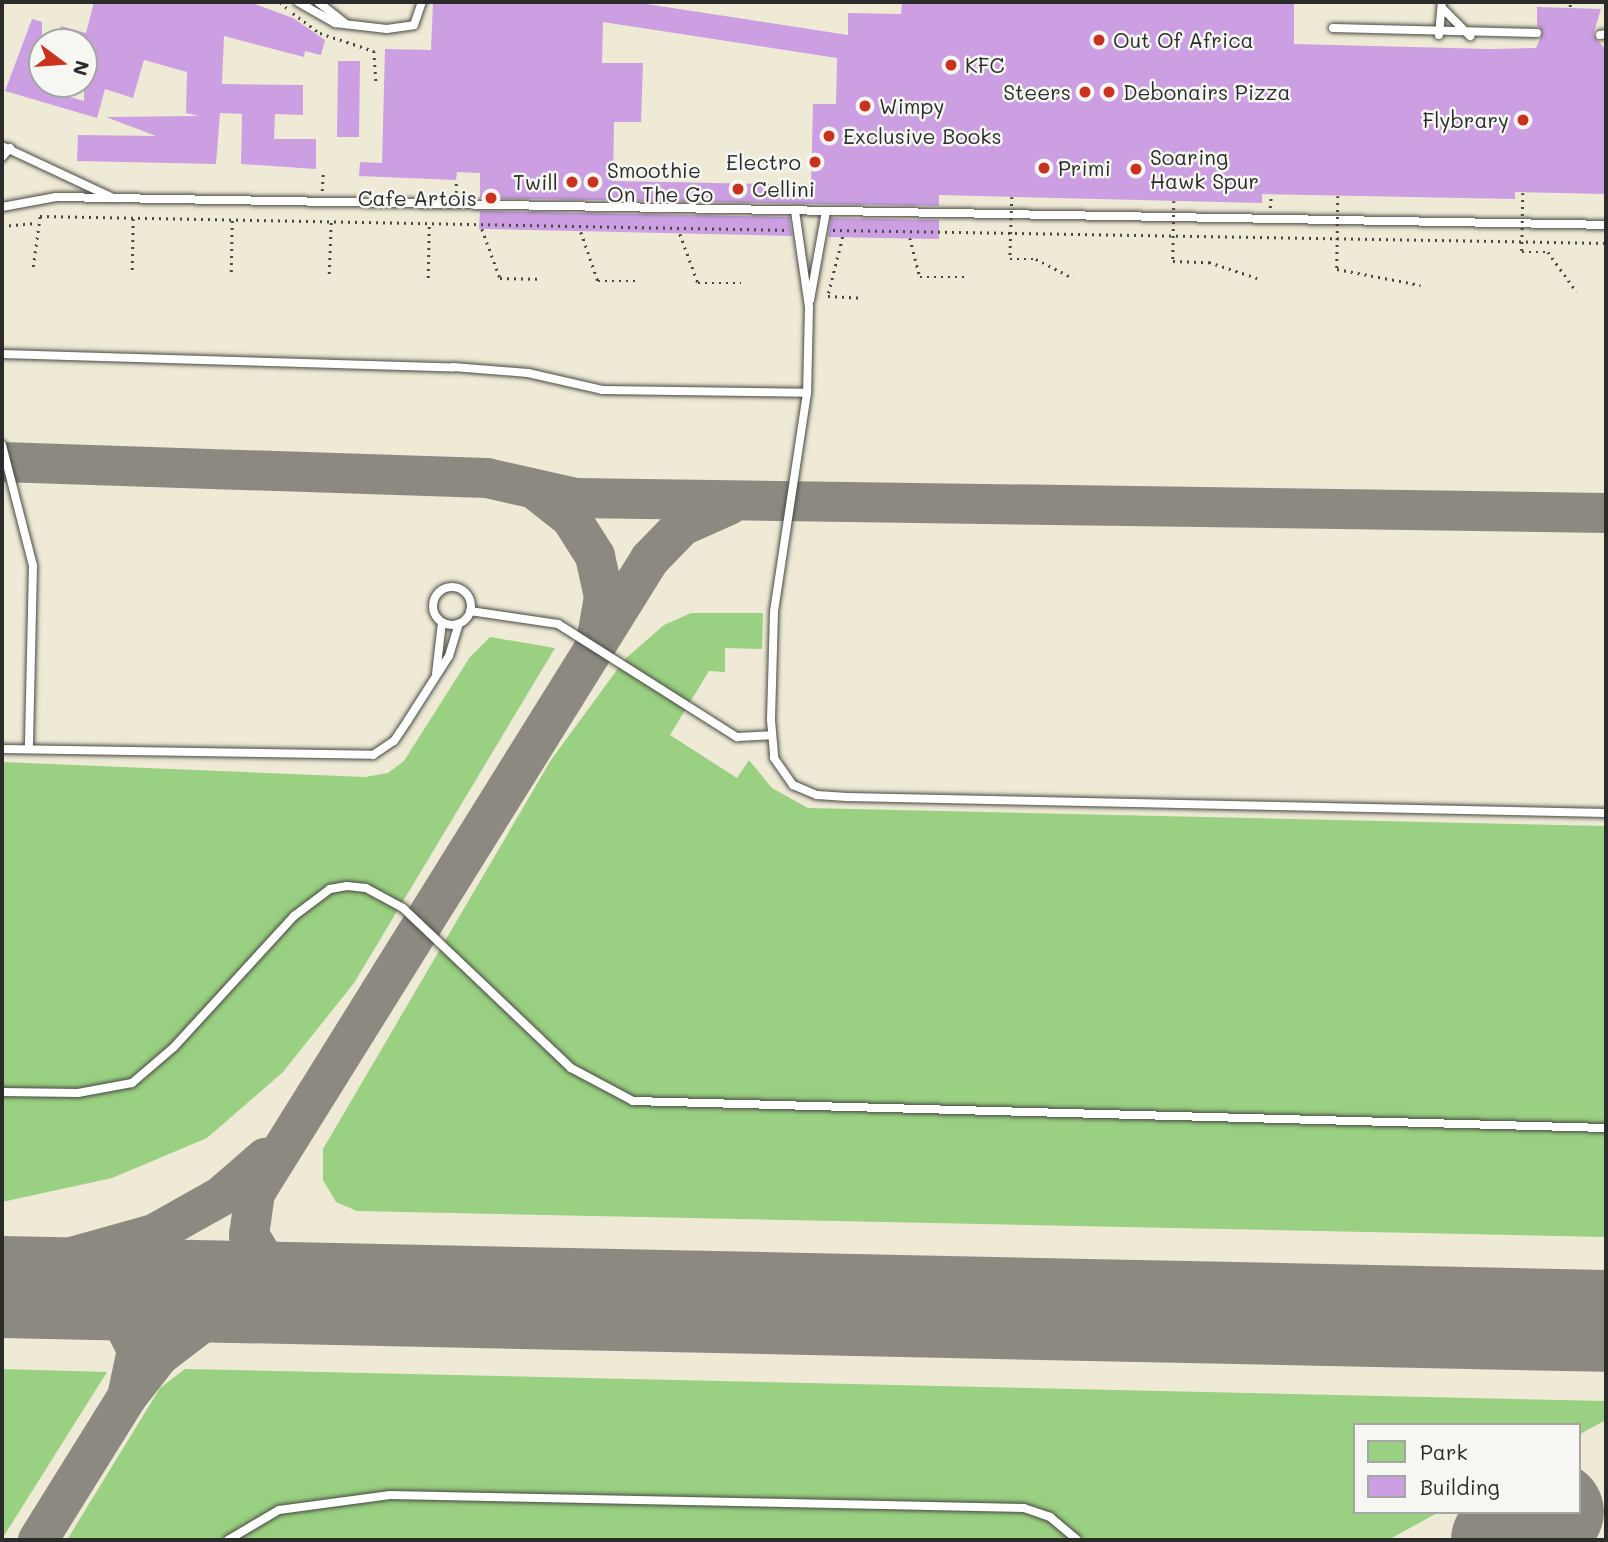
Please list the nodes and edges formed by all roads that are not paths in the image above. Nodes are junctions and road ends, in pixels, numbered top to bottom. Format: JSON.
{"nodes":[{"id":1,"x":298,"y":2,"type":"edge"},
{"id":2,"x":318,"y":2,"type":"edge"},
{"id":3,"x":422,"y":2,"type":"edge"},
{"id":4,"x":1442,"y":5,"type":"edge"},
{"id":5,"x":347,"y":25,"type":"junction"},
{"id":6,"x":1333,"y":28,"type":"dead end"},
{"id":7,"x":1537,"y":33,"type":"dead end"},
{"id":8,"x":1439,"y":35,"type":"junction"},
{"id":9,"x":1470,"y":36,"type":"junction"},
{"id":10,"x":6,"y":147,"type":"edge"},
{"id":11,"x":2,"y":157,"type":"edge"},
{"id":12,"x":116,"y":200,"type":"junction"},
{"id":13,"x":2,"y":207,"type":"edge"},
{"id":14,"x":795,"y":211,"type":"junction"},
{"id":15,"x":826,"y":211,"type":"junction"},
{"id":16,"x":1606,"y":225,"type":"edge"},
{"id":17,"x":809,"y":307,"type":"junction"},
{"id":18,"x":2,"y":354,"type":"edge"},
{"id":19,"x":807,"y":393,"type":"junction"},
{"id":20,"x":2,"y":445,"type":"edge"},
{"id":21,"x":470,"y":611,"type":"junction"},
{"id":22,"x":442,"y":622,"type":"junction"},
{"id":23,"x":460,"y":623,"type":"junction"},
{"id":24,"x":436,"y":677,"type":"junction"},
{"id":25,"x":771,"y":735,"type":"junction"},
{"id":26,"x":2,"y":749,"type":"edge"},
{"id":27,"x":29,"y":749,"type":"junction"},
{"id":28,"x":1606,"y":813,"type":"edge"},
{"id":29,"x":2,"y":1092,"type":"edge"},
{"id":30,"x":1606,"y":1128,"type":"edge"},
{"id":31,"x":228,"y":1540,"type":"edge"},
{"id":32,"x":1077,"y":1540,"type":"edge"}],
"edges":[{"from":1,"to":5,"type":"lane"},
{"from":2,"to":5,"type":"lane"},
{"from":3,"to":5,"type":"lane"},
{"from":4,"to":8,"type":"lane"},
{"from":4,"to":9,"type":"lane"},
{"from":6,"to":8,"type":"lane"},
{"from":7,"to":9,"type":"lane"},
{"from":8,"to":9,"type":"lane"},
{"from":10,"to":11,"type":"lane"},
{"from":10,"to":12,"type":"lane"},
{"from":12,"to":13,"type":"lane"},
{"from":12,"to":14,"type":"lane"},
{"from":14,"to":15,"type":"lane"},
{"from":14,"to":17,"type":"lane"},
{"from":15,"to":16,"type":"lane"},
{"from":15,"to":17,"type":"lane"},
{"from":17,"to":19,"type":"lane"},
{"from":18,"to":19,"type":"lane"},
{"from":19,"to":25,"type":"lane"},
{"from":20,"to":27,"type":"lane"},
{"from":21,"to":22,"type":"lane"},
{"from":21,"to":23,"type":"lane"},
{"from":21,"to":25,"type":"lane"},
{"from":22,"to":23,"type":"lane"},
{"from":22,"to":24,"type":"lane"},
{"from":23,"to":24,"type":"lane"},
{"from":24,"to":27,"type":"lane"},
{"from":25,"to":28,"type":"lane"},
{"from":26,"to":27,"type":"lane"},
{"from":29,"to":30,"type":"lane"},
{"from":31,"to":32,"type":"lane"}]}
